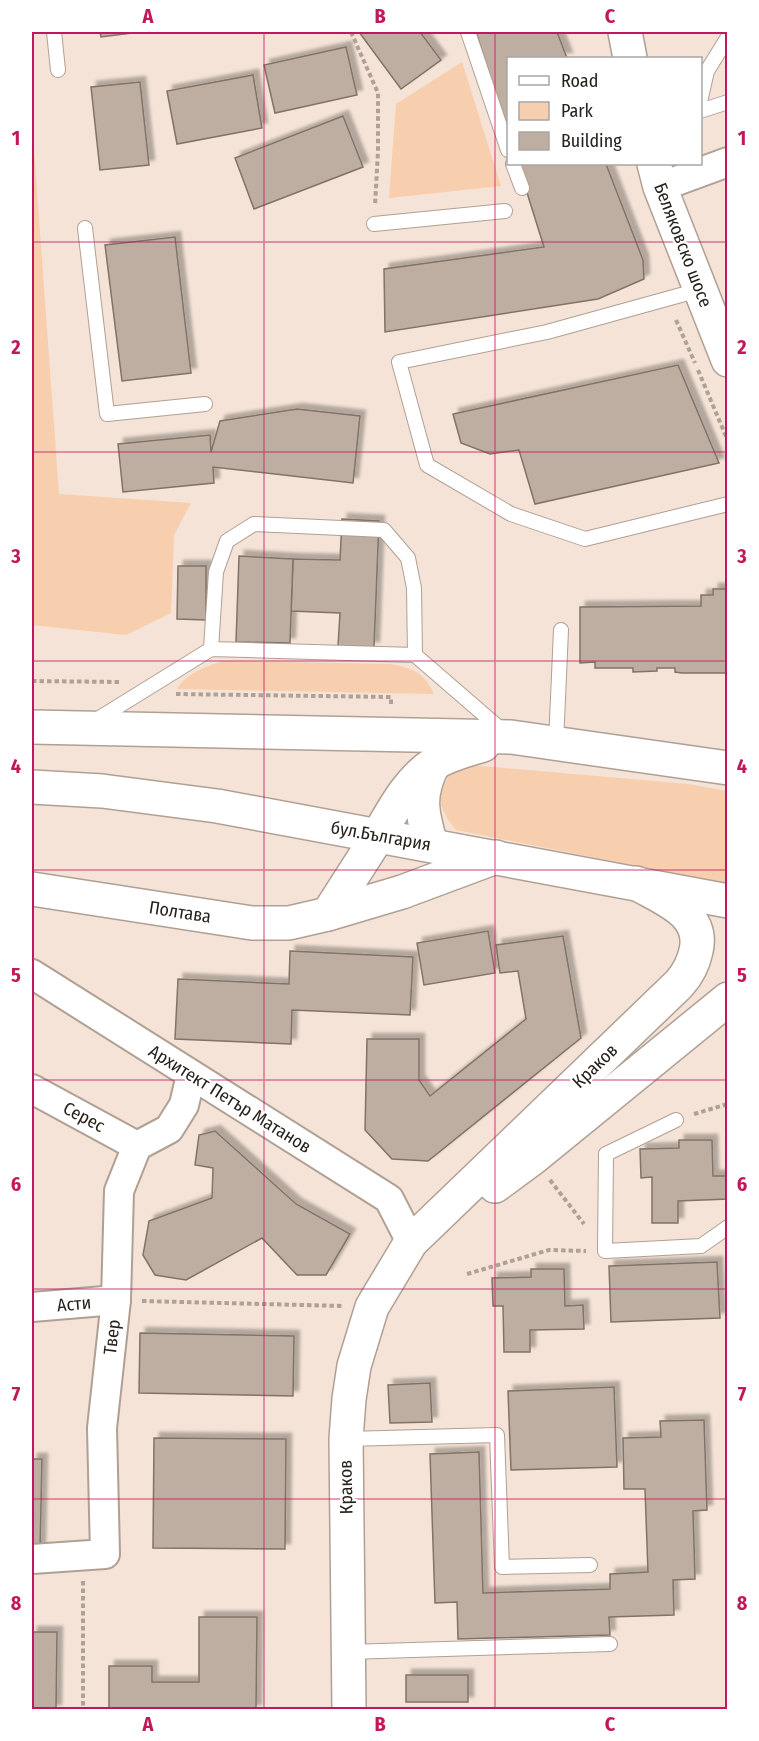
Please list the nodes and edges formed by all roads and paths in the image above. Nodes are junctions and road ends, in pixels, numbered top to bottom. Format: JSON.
{"nodes":[{"id":1,"x":54,"y":32,"type":"edge"},
{"id":2,"x":351,"y":32,"type":"edge"},
{"id":3,"x":468,"y":32,"type":"edge"},
{"id":4,"x":625,"y":32,"type":"edge"},
{"id":5,"x":728,"y":37,"type":"edge"},
{"id":6,"x":630,"y":57,"type":"edge"},
{"id":7,"x":58,"y":70,"type":"dead end"},
{"id":8,"x":702,"y":93,"type":"edge"},
{"id":9,"x":728,"y":102,"type":"edge"},
{"id":10,"x":702,"y":110,"type":"edge"},
{"id":11,"x":507,"y":147,"type":"edge"},
{"id":12,"x":728,"y":162,"type":"edge"},
{"id":13,"x":513,"y":165,"type":"edge"},
{"id":14,"x":657,"y":175,"type":"edge"},
{"id":15,"x":522,"y":188,"type":"dead end"},
{"id":16,"x":505,"y":211,"type":"dead end"},
{"id":17,"x":374,"y":224,"type":"joint"},
{"id":18,"x":85,"y":228,"type":"dead end"},
{"id":19,"x":699,"y":290,"type":"junction"},
{"id":20,"x":676,"y":320,"type":"dead end"},
{"id":21,"x":728,"y":360,"type":"edge"},
{"id":22,"x":205,"y":404,"type":"dead end"},
{"id":23,"x":728,"y":441,"type":"edge"},
{"id":24,"x":728,"y":504,"type":"edge"},
{"id":25,"x":561,"y":630,"type":"dead end"},
{"id":26,"x":211,"y":649,"type":"junction"},
{"id":27,"x":415,"y":655,"type":"junction"},
{"id":28,"x":32,"y":681,"type":"edge"},
{"id":29,"x":147,"y":688,"type":"junction"},
{"id":30,"x":391,"y":704,"type":"dead end"},
{"id":31,"x":32,"y":727,"type":"edge"},
{"id":32,"x":81,"y":729,"type":"junction"},
{"id":33,"x":511,"y":737,"type":"junction"},
{"id":34,"x":556,"y":743,"type":"junction"},
{"id":35,"x":434,"y":763,"type":"junction"},
{"id":36,"x":720,"y":763,"type":"edge"},
{"id":37,"x":32,"y":787,"type":"edge"},
{"id":38,"x":378,"y":836,"type":"junction"},
{"id":39,"x":431,"y":845,"type":"junction"},
{"id":40,"x":496,"y":857,"type":"junction"},
{"id":41,"x":636,"y":883,"type":"junction"},
{"id":42,"x":32,"y":889,"type":"edge"},
{"id":43,"x":728,"y":901,"type":"edge"},
{"id":44,"x":328,"y":914,"type":"junction"},
{"id":45,"x":32,"y":974,"type":"edge"},
{"id":46,"x":728,"y":999,"type":"edge"},
{"id":47,"x":191,"y":1075,"type":"junction"},
{"id":48,"x":32,"y":1089,"type":"edge"},
{"id":49,"x":728,"y":1104,"type":"edge"},
{"id":50,"x":676,"y":1120,"type":"joint"},
{"id":51,"x":137,"y":1146,"type":"junction"},
{"id":52,"x":533,"y":1158,"type":"junction"},
{"id":53,"x":728,"y":1227,"type":"edge"},
{"id":54,"x":411,"y":1242,"type":"junction"},
{"id":55,"x":605,"y":1251,"type":"junction"},
{"id":56,"x":467,"y":1274,"type":"dead end"},
{"id":57,"x":117,"y":1300,"type":"junction"},
{"id":58,"x":32,"y":1307,"type":"edge"},
{"id":59,"x":372,"y":1307,"type":"junction"},
{"id":60,"x":346,"y":1439,"type":"junction"},
{"id":61,"x":82,"y":1557,"type":"junction"},
{"id":62,"x":32,"y":1559,"type":"edge"},
{"id":63,"x":590,"y":1565,"type":"dead end"},
{"id":64,"x":610,"y":1644,"type":"dead end"},
{"id":65,"x":348,"y":1652,"type":"junction"},
{"id":66,"x":83,"y":1710,"type":"edge"},
{"id":67,"x":349,"y":1710,"type":"edge"}],
"edges":[{"from":1,"to":7,"type":"lane"},
{"from":2,"to":17,"type":"path"},
{"from":3,"to":11,"type":"lane"},
{"from":4,"to":6,"type":"main road"},
{"from":5,"to":8,"type":"lane"},
{"from":9,"to":10,"type":"lane"},
{"from":12,"to":14,"type":"street"},
{"from":13,"to":15,"type":"lane"},
{"from":14,"to":19,"type":"main road","name":"Беляковско шосе"},
{"from":16,"to":17,"type":"lane"},
{"from":18,"to":22,"type":"lane"},
{"from":19,"to":21,"type":"main road","name":"Беляковско шосе"},
{"from":19,"to":24,"type":"lane"},
{"from":20,"to":23,"type":"path"},
{"from":25,"to":34,"type":"lane"},
{"from":26,"to":27,"type":"lane"},
{"from":26,"to":27,"type":"lane"},
{"from":26,"to":29,"type":"lane"},
{"from":27,"to":33,"type":"lane"},
{"from":28,"to":29,"type":"path"},
{"from":29,"to":30,"type":"path"},
{"from":29,"to":32,"type":"lane"},
{"from":31,"to":32,"type":"main road"},
{"from":32,"to":33,"type":"main road"},
{"from":33,"to":34,"type":"main road"},
{"from":33,"to":35,"type":"main road"},
{"from":34,"to":36,"type":"main road"},
{"from":35,"to":38,"type":"main road"},
{"from":35,"to":39,"type":"main road"},
{"from":37,"to":38,"type":"main road","name":"бул.България"},
{"from":38,"to":39,"type":"main road","name":"бул.България"},
{"from":38,"to":44,"type":"main road"},
{"from":39,"to":40,"type":"main road","name":"бул.България"},
{"from":40,"to":41,"type":"main road","name":"бул.България"},
{"from":40,"to":44,"type":"main road","name":"Полтава"},
{"from":41,"to":43,"type":"main road","name":"бул.България"},
{"from":41,"to":54,"type":"main road","name":"Краков"},
{"from":42,"to":44,"type":"main road","name":"Полтава"},
{"from":45,"to":47,"type":"street","name":"Архитект Петър Матанов"},
{"from":46,"to":52,"type":"main road","name":"Краков"},
{"from":47,"to":51,"type":"street"},
{"from":47,"to":54,"type":"street","name":"Архитект Петър Матанов"},
{"from":48,"to":51,"type":"street","name":"Серес"},
{"from":49,"to":50,"type":"path"},
{"from":50,"to":55,"type":"lane"},
{"from":51,"to":57,"type":"street","name":"Твер"},
{"from":52,"to":54,"type":"main road","name":"Краков"},
{"from":52,"to":55,"type":"path"},
{"from":53,"to":55,"type":"lane"},
{"from":54,"to":59,"type":"main road","name":"Краков"},
{"from":55,"to":56,"type":"path"},
{"from":57,"to":58,"type":"street","name":"Асти"},
{"from":57,"to":59,"type":"path"},
{"from":57,"to":61,"type":"street","name":"Твер"},
{"from":59,"to":60,"type":"main road","name":"Краков"},
{"from":60,"to":63,"type":"lane"},
{"from":60,"to":65,"type":"main road","name":"Краков"},
{"from":61,"to":62,"type":"street","name":"Твер"},
{"from":61,"to":66,"type":"path"},
{"from":64,"to":65,"type":"lane"},
{"from":65,"to":67,"type":"main road","name":"Краков"}]}
